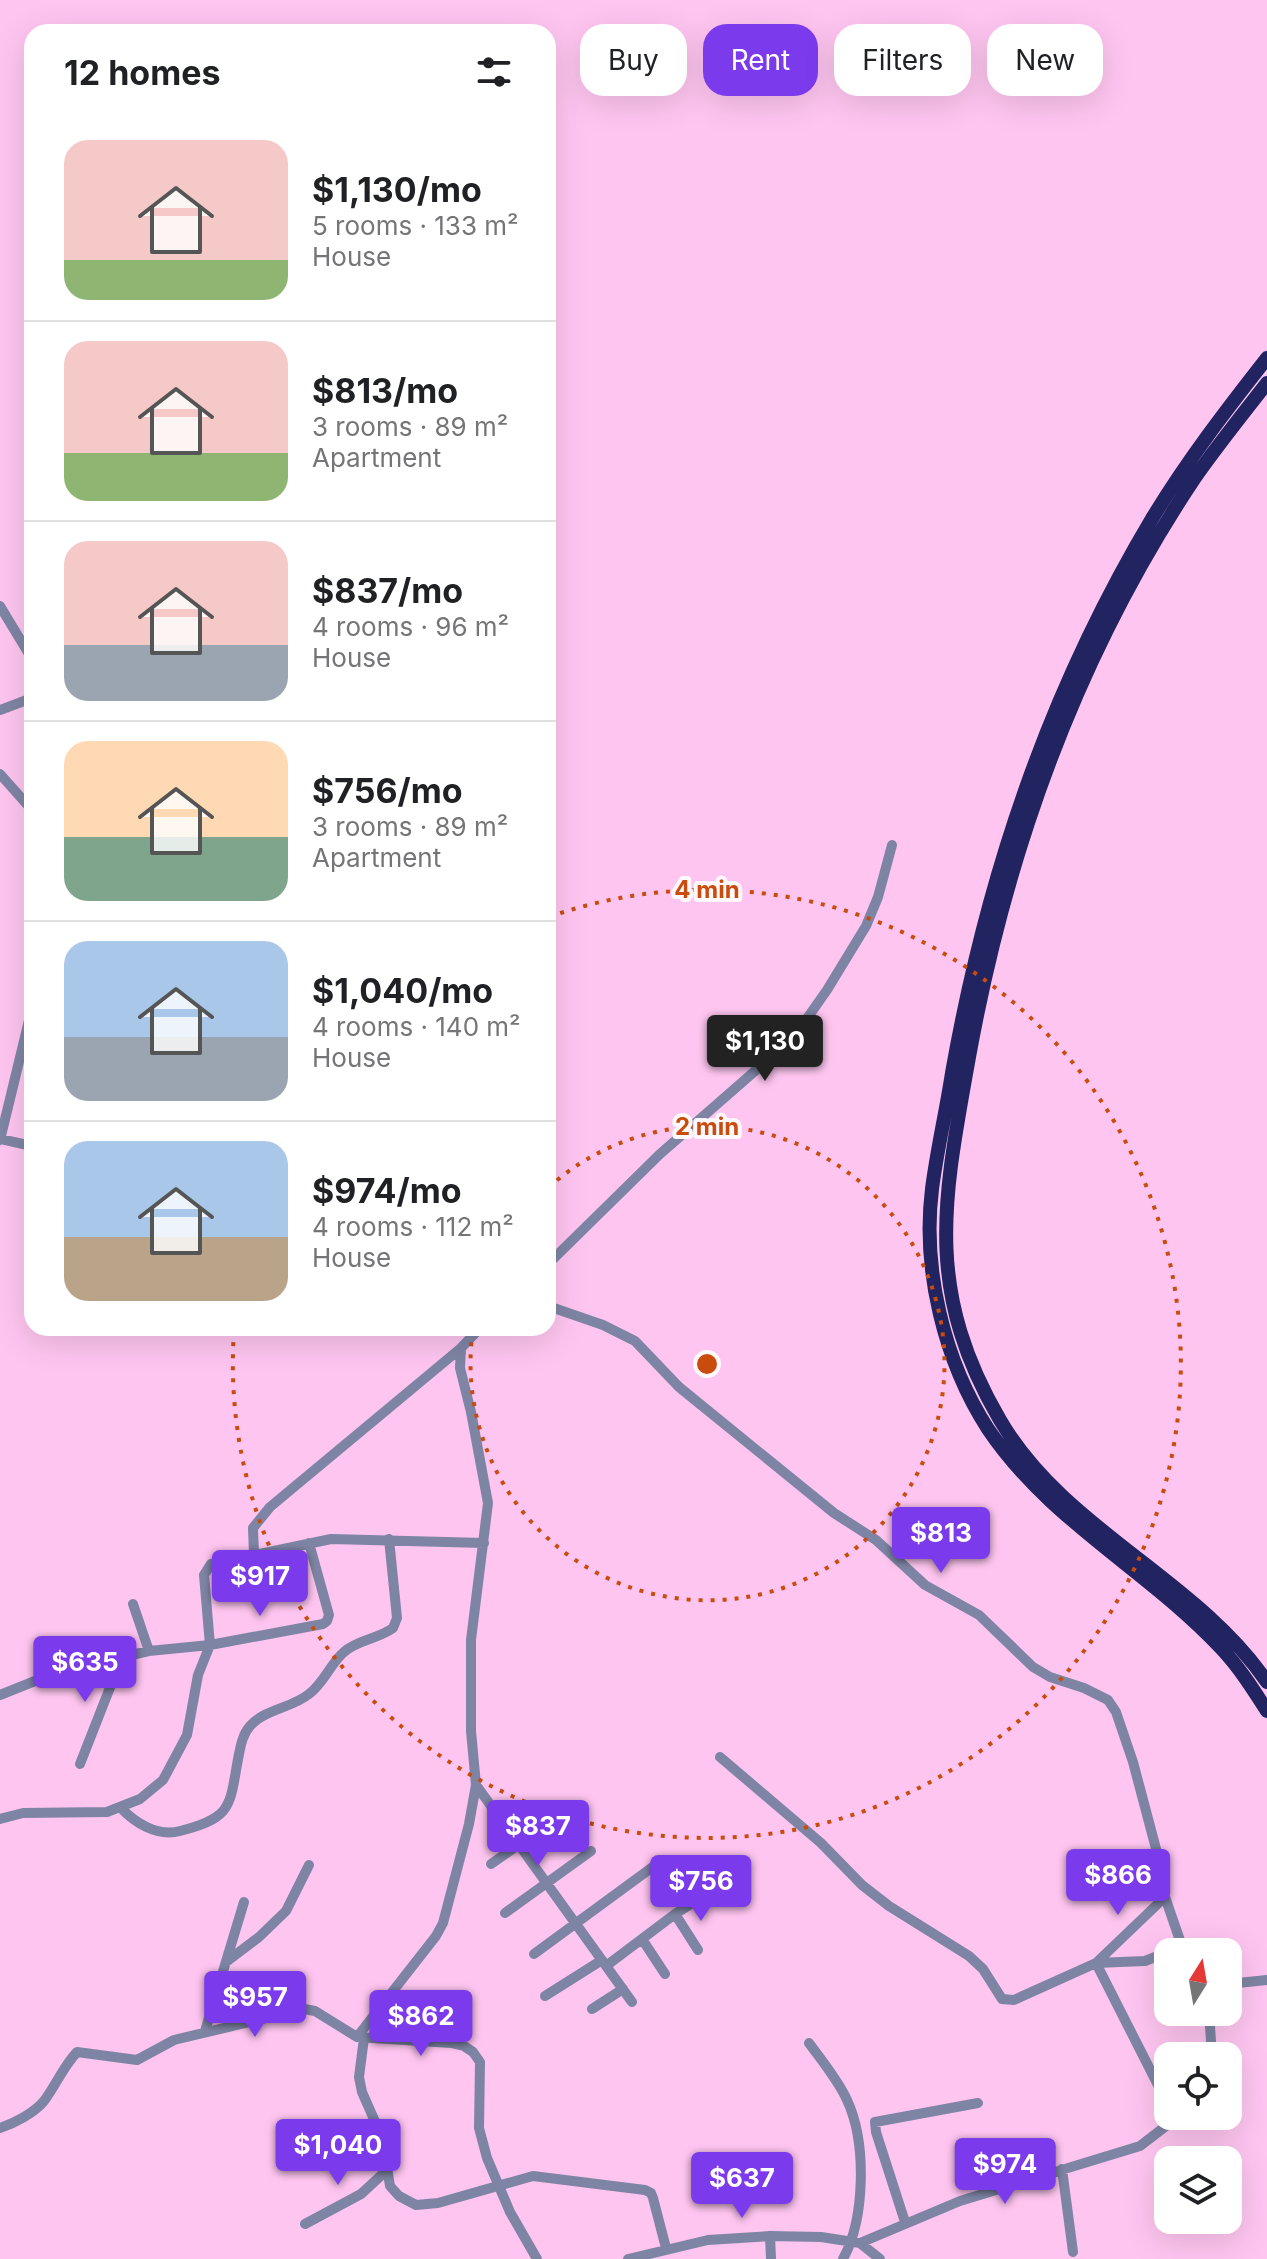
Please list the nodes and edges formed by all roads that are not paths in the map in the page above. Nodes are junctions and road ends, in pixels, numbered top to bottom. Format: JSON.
{"nodes":[{"id":1,"x":1267,"y":358,"type":"edge"},
{"id":2,"x":1267,"y":383,"type":"edge"},
{"id":3,"x":0,"y":606,"type":"edge"},
{"id":4,"x":24,"y":645,"type":"edge"},
{"id":5,"x":24,"y":701,"type":"edge"},
{"id":6,"x":0,"y":710,"type":"edge"},
{"id":7,"x":0,"y":774,"type":"edge"},
{"id":8,"x":24,"y":801,"type":"edge"},
{"id":9,"x":892,"y":845,"type":"dead end"},
{"id":10,"x":24,"y":1041,"type":"edge"},
{"id":11,"x":0,"y":1140,"type":"edge"},
{"id":12,"x":24,"y":1144,"type":"edge"},
{"id":13,"x":556,"y":1256,"type":"edge"},
{"id":14,"x":556,"y":1309,"type":"edge"},
{"id":15,"x":472,"y":1336,"type":"edge"},
{"id":16,"x":461,"y":1348,"type":"junction"},
{"id":17,"x":389,"y":1539,"type":"junction"},
{"id":18,"x":309,"y":1543,"type":"junction"},
{"id":19,"x":484,"y":1543,"type":"junction"},
{"id":20,"x":254,"y":1555,"type":"junction"},
{"id":21,"x":133,"y":1604,"type":"dead end"},
{"id":22,"x":210,"y":1645,"type":"junction"},
{"id":23,"x":149,"y":1651,"type":"junction"},
{"id":24,"x":122,"y":1657,"type":"junction"},
{"id":25,"x":1267,"y":1682,"type":"edge"},
{"id":26,"x":0,"y":1695,"type":"edge"},
{"id":27,"x":1267,"y":1711,"type":"edge"},
{"id":28,"x":720,"y":1757,"type":"dead end"},
{"id":29,"x":80,"y":1764,"type":"dead end"},
{"id":30,"x":476,"y":1785,"type":"junction"},
{"id":31,"x":120,"y":1807,"type":"junction"},
{"id":32,"x":0,"y":1819,"type":"edge"},
{"id":33,"x":551,"y":1822,"type":"dead end"},
{"id":34,"x":519,"y":1844,"type":"junction"},
{"id":35,"x":591,"y":1851,"type":"dead end"},
{"id":36,"x":491,"y":1864,"type":"dead end"},
{"id":37,"x":309,"y":1865,"type":"dead end"},
{"id":38,"x":654,"y":1866,"type":"dead end"},
{"id":39,"x":548,"y":1882,"type":"junction"},
{"id":40,"x":716,"y":1888,"type":"dead end"},
{"id":41,"x":1165,"y":1897,"type":"junction"},
{"id":42,"x":244,"y":1902,"type":"dead end"},
{"id":43,"x":505,"y":1913,"type":"dead end"},
{"id":44,"x":675,"y":1914,"type":"junction"},
{"id":45,"x":576,"y":1923,"type":"junction"},
{"id":46,"x":1178,"y":1938,"type":"edge"},
{"id":47,"x":642,"y":1939,"type":"junction"},
{"id":48,"x":698,"y":1950,"type":"dead end"},
{"id":49,"x":534,"y":1954,"type":"dead end"},
{"id":50,"x":1154,"y":1957,"type":"edge"},
{"id":51,"x":226,"y":1962,"type":"junction"},
{"id":52,"x":604,"y":1963,"type":"junction"},
{"id":53,"x":1096,"y":1963,"type":"junction"},
{"id":54,"x":665,"y":1974,"type":"dead end"},
{"id":55,"x":1267,"y":1980,"type":"edge"},
{"id":56,"x":1242,"y":1982,"type":"edge"},
{"id":57,"x":623,"y":1989,"type":"junction"},
{"id":58,"x":545,"y":1996,"type":"dead end"},
{"id":59,"x":632,"y":2002,"type":"dead end"},
{"id":60,"x":592,"y":2009,"type":"dead end"},
{"id":61,"x":205,"y":2031,"type":"junction"},
{"id":62,"x":360,"y":2038,"type":"junction"},
{"id":63,"x":809,"y":2043,"type":"dead end"},
{"id":64,"x":1154,"y":2077,"type":"edge"},
{"id":65,"x":978,"y":2103,"type":"dead end"},
{"id":66,"x":0,"y":2128,"type":"edge"},
{"id":67,"x":1161,"y":2130,"type":"edge"},
{"id":68,"x":1062,"y":2169,"type":"junction"},
{"id":69,"x":386,"y":2171,"type":"junction"},
{"id":70,"x":499,"y":2187,"type":"junction"},
{"id":71,"x":905,"y":2222,"type":"junction"},
{"id":72,"x":305,"y":2224,"type":"dead end"},
{"id":73,"x":770,"y":2236,"type":"junction"},
{"id":74,"x":856,"y":2242,"type":"junction"},
{"id":75,"x":666,"y":2248,"type":"junction"},
{"id":76,"x":1073,"y":2252,"type":"dead end"},
{"id":77,"x":537,"y":2259,"type":"edge"},
{"id":78,"x":628,"y":2259,"type":"edge"},
{"id":79,"x":771,"y":2259,"type":"edge"},
{"id":80,"x":843,"y":2259,"type":"edge"},
{"id":81,"x":880,"y":2259,"type":"edge"}],
"edges":[{"from":1,"to":27,"type":"highway"},
{"from":2,"to":25,"type":"highway"},
{"from":3,"to":4,"type":"street"},
{"from":5,"to":6,"type":"street"},
{"from":7,"to":8,"type":"street"},
{"from":9,"to":13,"type":"street"},
{"from":10,"to":11,"type":"street"},
{"from":11,"to":12,"type":"street"},
{"from":14,"to":41,"type":"street"},
{"from":15,"to":16,"type":"street"},
{"from":16,"to":19,"type":"street"},
{"from":16,"to":20,"type":"street"},
{"from":17,"to":18,"type":"street"},
{"from":17,"to":19,"type":"street"},
{"from":17,"to":31,"type":"street"},
{"from":18,"to":20,"type":"street"},
{"from":18,"to":22,"type":"street"},
{"from":19,"to":30,"type":"street"},
{"from":20,"to":22,"type":"street"},
{"from":21,"to":23,"type":"street"},
{"from":22,"to":23,"type":"street"},
{"from":22,"to":31,"type":"street"},
{"from":23,"to":24,"type":"street"},
{"from":24,"to":26,"type":"street"},
{"from":24,"to":29,"type":"street"},
{"from":28,"to":53,"type":"street"},
{"from":30,"to":34,"type":"street"},
{"from":30,"to":62,"type":"street"},
{"from":31,"to":32,"type":"street"},
{"from":33,"to":34,"type":"street"},
{"from":34,"to":36,"type":"street"},
{"from":34,"to":39,"type":"street"},
{"from":35,"to":39,"type":"street"},
{"from":37,"to":51,"type":"street"},
{"from":38,"to":45,"type":"street"},
{"from":39,"to":43,"type":"street"},
{"from":39,"to":45,"type":"street"},
{"from":40,"to":44,"type":"street"},
{"from":41,"to":46,"type":"street"},
{"from":41,"to":53,"type":"street"},
{"from":42,"to":51,"type":"street"},
{"from":44,"to":47,"type":"street"},
{"from":44,"to":48,"type":"street"},
{"from":45,"to":49,"type":"street"},
{"from":45,"to":52,"type":"street"},
{"from":47,"to":52,"type":"street"},
{"from":47,"to":54,"type":"street"},
{"from":50,"to":53,"type":"street"},
{"from":51,"to":61,"type":"street"},
{"from":52,"to":57,"type":"street"},
{"from":52,"to":58,"type":"street"},
{"from":53,"to":64,"type":"street"},
{"from":55,"to":56,"type":"street"},
{"from":57,"to":59,"type":"street"},
{"from":57,"to":60,"type":"street"},
{"from":61,"to":62,"type":"street"},
{"from":61,"to":66,"type":"street"},
{"from":62,"to":69,"type":"street"},
{"from":62,"to":70,"type":"street"},
{"from":63,"to":74,"type":"street"},
{"from":65,"to":71,"type":"street"},
{"from":67,"to":68,"type":"street"},
{"from":68,"to":71,"type":"street"},
{"from":68,"to":76,"type":"street"},
{"from":69,"to":70,"type":"street"},
{"from":69,"to":72,"type":"street"},
{"from":70,"to":75,"type":"street"},
{"from":70,"to":77,"type":"street"},
{"from":71,"to":74,"type":"street"},
{"from":73,"to":74,"type":"street"},
{"from":73,"to":75,"type":"street"},
{"from":73,"to":79,"type":"street"},
{"from":74,"to":80,"type":"street"},
{"from":74,"to":81,"type":"street"},
{"from":75,"to":78,"type":"street"}]}
